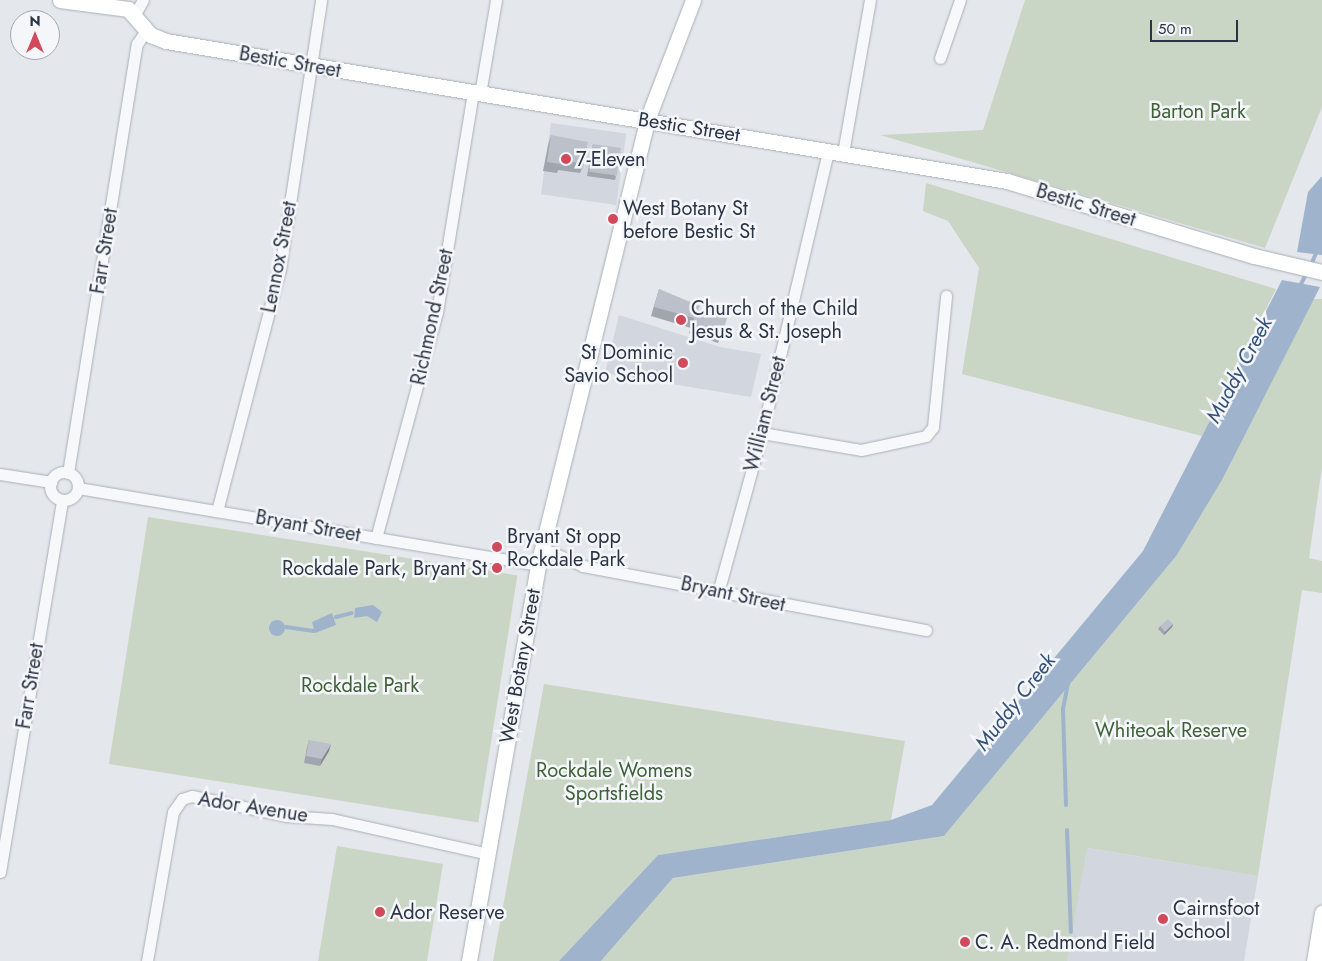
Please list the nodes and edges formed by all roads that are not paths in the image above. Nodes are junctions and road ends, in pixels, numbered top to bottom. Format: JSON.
{"nodes":[{"id":1,"x":60,"y":0,"type":"edge"},
{"id":2,"x":143,"y":0,"type":"edge"},
{"id":3,"x":321,"y":0,"type":"edge"},
{"id":4,"x":496,"y":0,"type":"edge"},
{"id":5,"x":693,"y":0,"type":"edge"},
{"id":6,"x":870,"y":0,"type":"edge"},
{"id":7,"x":960,"y":0,"type":"edge"},
{"id":8,"x":134,"y":16,"type":"junction"},
{"id":9,"x":146,"y":30,"type":"junction"},
{"id":10,"x":940,"y":58,"type":"dead end"},
{"id":11,"x":311,"y":66,"type":"junction"},
{"id":12,"x":477,"y":93,"type":"junction"},
{"id":13,"x":647,"y":120,"type":"junction"},
{"id":14,"x":835,"y":152,"type":"junction"},
{"id":15,"x":1322,"y":272,"type":"edge"},
{"id":16,"x":946,"y":296,"type":"dead end"},
{"id":17,"x":762,"y":433,"type":"junction"},
{"id":18,"x":68,"y":473,"type":"junction"},
{"id":19,"x":0,"y":474,"type":"edge"},
{"id":20,"x":51,"y":482,"type":"junction"},
{"id":21,"x":78,"y":488,"type":"junction"},
{"id":22,"x":62,"y":500,"type":"junction"},
{"id":23,"x":217,"y":511,"type":"junction"},
{"id":24,"x":376,"y":538,"type":"junction"},
{"id":25,"x":542,"y":548,"type":"junction"},
{"id":26,"x":538,"y":565,"type":"junction"},
{"id":27,"x":719,"y":590,"type":"junction"},
{"id":28,"x":926,"y":630,"type":"dead end"},
{"id":29,"x":488,"y":854,"type":"junction"},
{"id":30,"x":0,"y":872,"type":"edge"},
{"id":31,"x":1322,"y":913,"type":"edge"},
{"id":32,"x":147,"y":961,"type":"edge"},
{"id":33,"x":469,"y":961,"type":"edge"},
{"id":34,"x":1314,"y":961,"type":"edge"}],
"edges":[{"from":1,"to":8,"type":"main road","name":"Bestic Street"},
{"from":2,"to":8,"type":"street"},
{"from":3,"to":11,"type":"street","name":"Lennox Street"},
{"from":4,"to":12,"type":"street","name":"Richmond Street"},
{"from":5,"to":13,"type":"main road","name":"West Botany Street"},
{"from":6,"to":14,"type":"street","name":"William Street"},
{"from":7,"to":10,"type":"street"},
{"from":8,"to":9,"type":"main road","name":"Bestic Street"},
{"from":9,"to":11,"type":"main road","name":"Bestic Street"},
{"from":9,"to":18,"type":"street","name":"Farr Street"},
{"from":11,"to":12,"type":"main road","name":"Bestic Street"},
{"from":11,"to":23,"type":"street","name":"Lennox Street"},
{"from":12,"to":13,"type":"main road","name":"Bestic Street"},
{"from":12,"to":24,"type":"street","name":"Richmond Street"},
{"from":13,"to":14,"type":"main road","name":"Bestic Street"},
{"from":13,"to":25,"type":"main road","name":"West Botany Street"},
{"from":14,"to":15,"type":"main road","name":"Bestic Street"},
{"from":14,"to":17,"type":"street","name":"William Street"},
{"from":16,"to":17,"type":"street"},
{"from":17,"to":27,"type":"street","name":"William Street"},
{"from":18,"to":20,"type":"street"},
{"from":18,"to":21,"type":"street"},
{"from":19,"to":20,"type":"street"},
{"from":20,"to":22,"type":"street"},
{"from":21,"to":22,"type":"street"},
{"from":21,"to":23,"type":"street","name":"Bryant Street"},
{"from":22,"to":30,"type":"street","name":"Farr Street"},
{"from":23,"to":24,"type":"street","name":"Bryant Street"},
{"from":24,"to":26,"type":"street","name":"Bryant Street"},
{"from":25,"to":26,"type":"main road","name":"West Botany Street"},
{"from":25,"to":27,"type":"street","name":"Bryant Street"},
{"from":26,"to":29,"type":"main road","name":"West Botany Street"},
{"from":27,"to":28,"type":"street","name":"Bryant Street"},
{"from":29,"to":32,"type":"street","name":"Ador Avenue"},
{"from":29,"to":33,"type":"main road","name":"West Botany Street"},
{"from":31,"to":34,"type":"main road"}]}
